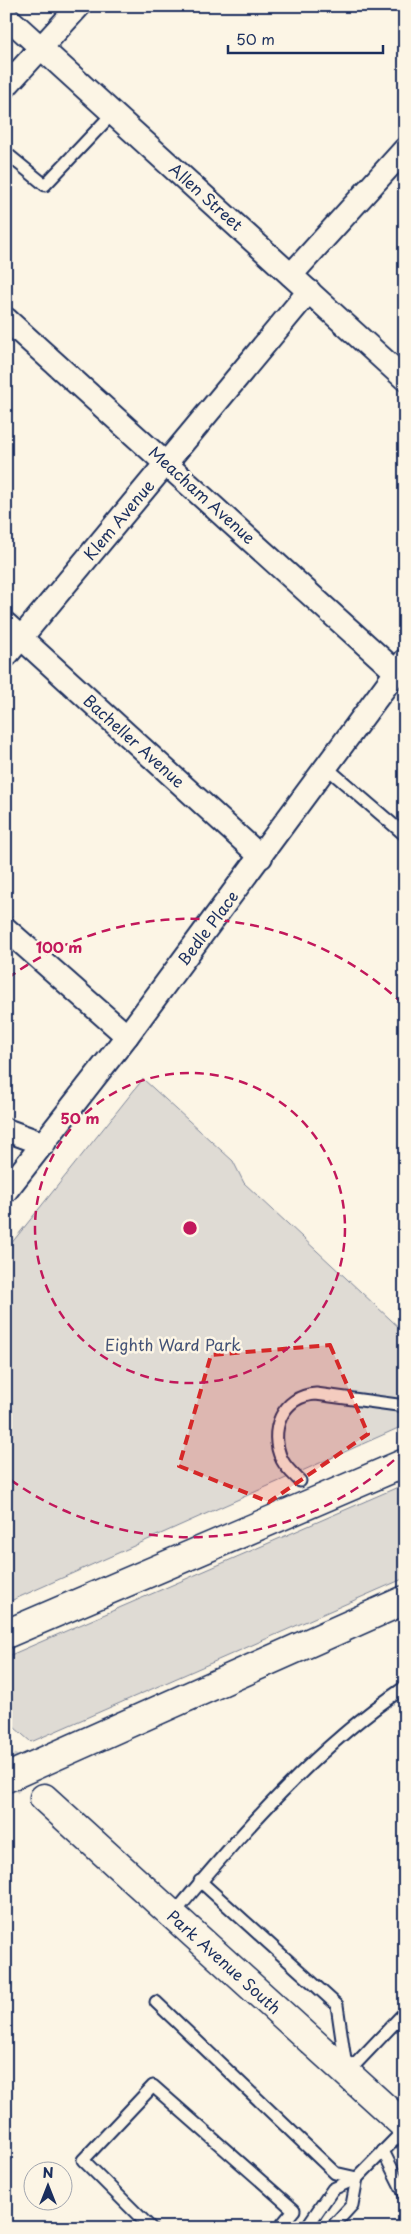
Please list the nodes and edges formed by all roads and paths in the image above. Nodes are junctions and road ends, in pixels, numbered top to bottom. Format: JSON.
{"nodes":[{"id":1,"x":79,"y":6,"type":"edge"},
{"id":2,"x":6,"y":16,"type":"edge"},
{"id":3,"x":41,"y":47,"type":"junction"},
{"id":4,"x":6,"y":86,"type":"edge"},
{"id":5,"x":113,"y":113,"type":"junction"},
{"id":6,"x":405,"y":148,"type":"edge"},
{"id":7,"x":6,"y":153,"type":"edge"},
{"id":8,"x":291,"y":275,"type":"junction"},
{"id":9,"x":309,"y":291,"type":"junction"},
{"id":10,"x":6,"y":319,"type":"edge"},
{"id":11,"x":405,"y":379,"type":"edge"},
{"id":12,"x":166,"y":462,"type":"junction"},
{"id":13,"x":14,"y":631,"type":"edge"},
{"id":14,"x":6,"y":656,"type":"edge"},
{"id":15,"x":400,"y":666,"type":"edge"},
{"id":16,"x":326,"y":768,"type":"junction"},
{"id":17,"x":405,"y":835,"type":"edge"},
{"id":18,"x":261,"y":857,"type":"junction"},
{"id":19,"x":6,"y":929,"type":"edge"},
{"id":20,"x":127,"y":1036,"type":"junction"},
{"id":21,"x":6,"y":1130,"type":"edge"},
{"id":22,"x":44,"y":1144,"type":"junction"},
{"id":23,"x":6,"y":1191,"type":"edge"},
{"id":24,"x":405,"y":1406,"type":"edge"},
{"id":25,"x":405,"y":1463,"type":"edge"},
{"id":26,"x":300,"y":1481,"type":"dead end"},
{"id":27,"x":405,"y":1600,"type":"edge"},
{"id":28,"x":6,"y":1634,"type":"edge"},
{"id":29,"x":405,"y":1686,"type":"edge"},
{"id":30,"x":6,"y":1778,"type":"edge"},
{"id":31,"x":44,"y":1798,"type":"tunnel mouth"},
{"id":32,"x":200,"y":1881,"type":"junction"},
{"id":33,"x":173,"y":1915,"type":"junction"},
{"id":34,"x":156,"y":2002,"type":"dead end"},
{"id":35,"x":405,"y":2012,"type":"edge"},
{"id":36,"x":347,"y":2073,"type":"junction"},
{"id":37,"x":405,"y":2127,"type":"edge"},
{"id":38,"x":383,"y":2151,"type":"junction"},
{"id":39,"x":357,"y":2178,"type":"junction"},
{"id":40,"x":405,"y":2194,"type":"edge"},
{"id":41,"x":151,"y":2228,"type":"edge"},
{"id":42,"x":279,"y":2228,"type":"edge"},
{"id":43,"x":306,"y":2228,"type":"edge"},
{"id":44,"x":331,"y":2228,"type":"edge"}],
"edges":[{"from":1,"to":3,"type":"street"},
{"from":2,"to":3,"type":"street","name":"Allen Street"},
{"from":3,"to":4,"type":"street"},
{"from":3,"to":5,"type":"street","name":"Allen Street"},
{"from":5,"to":7,"type":"lane"},
{"from":5,"to":8,"type":"street","name":"Allen Street"},
{"from":6,"to":8,"type":"street"},
{"from":8,"to":9,"type":"street","name":"Allen Street"},
{"from":9,"to":11,"type":"street","name":"Allen Street"},
{"from":9,"to":12,"type":"street","name":"Klem Avenue"},
{"from":10,"to":12,"type":"street","name":"Meacham Avenue"},
{"from":12,"to":13,"type":"street","name":"Klem Avenue"},
{"from":12,"to":15,"type":"street","name":"Meacham Avenue"},
{"from":13,"to":14,"type":"street","name":"Klem Avenue"},
{"from":13,"to":18,"type":"street","name":"Bacheller Avenue"},
{"from":15,"to":16,"type":"street","name":"Bedle Place"},
{"from":16,"to":17,"type":"lane"},
{"from":16,"to":18,"type":"street","name":"Bedle Place"},
{"from":18,"to":20,"type":"street","name":"Bedle Place"},
{"from":19,"to":20,"type":"street"},
{"from":20,"to":22,"type":"street","name":"Bedle Place"},
{"from":21,"to":22,"type":"street"},
{"from":22,"to":23,"type":"street","name":"Bedle Place"},
{"from":24,"to":26,"type":"lane"},
{"from":25,"to":28,"type":"main road"},
{"from":27,"to":30,"type":"main road"},
{"from":29,"to":32,"type":"lane"},
{"from":31,"to":33,"type":"main road","name":"Park Avenue South"},
{"from":32,"to":33,"type":"lane"},
{"from":32,"to":36,"type":"lane"},
{"from":33,"to":36,"type":"main road","name":"Park Avenue South"},
{"from":34,"to":39,"type":"lane"},
{"from":35,"to":36,"type":"lane"},
{"from":36,"to":37,"type":"main road","name":"Park Avenue South"},
{"from":37,"to":38,"type":"lane"},
{"from":38,"to":39,"type":"lane"},
{"from":38,"to":40,"type":"lane"},
{"from":39,"to":43,"type":"lane"},
{"from":39,"to":44,"type":"lane"},
{"from":41,"to":42,"type":"lane"}]}
